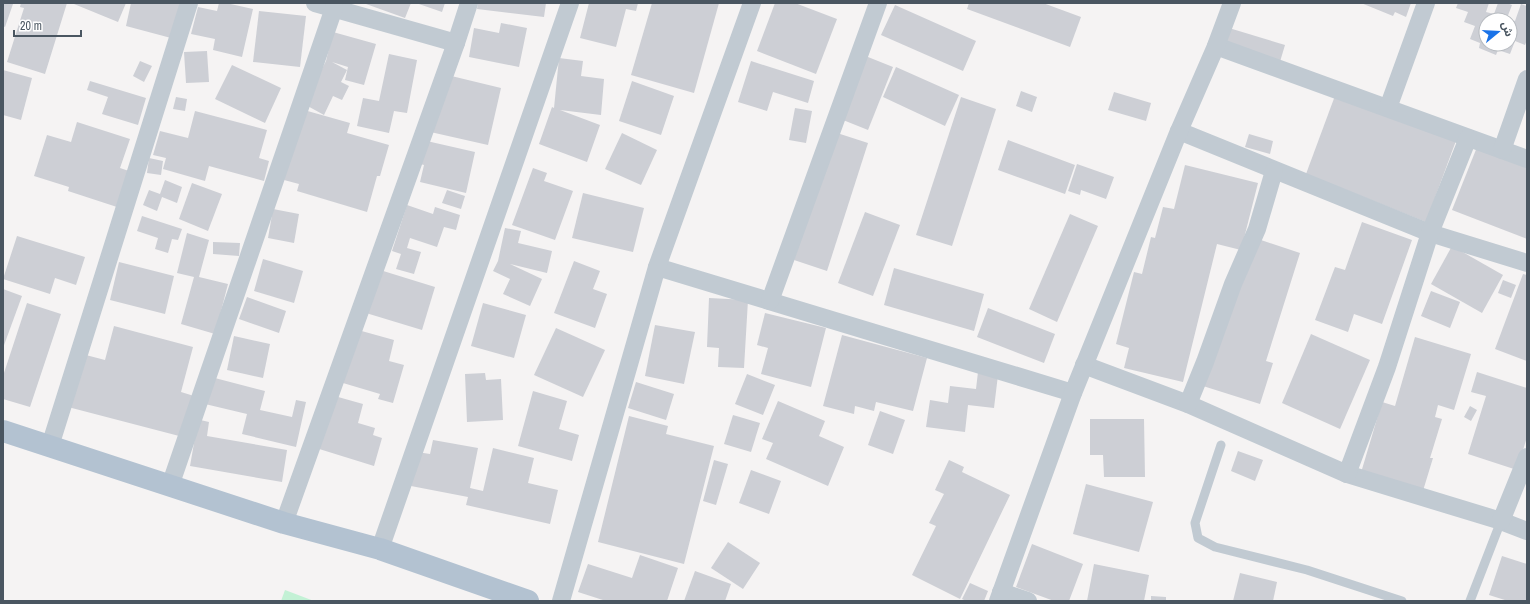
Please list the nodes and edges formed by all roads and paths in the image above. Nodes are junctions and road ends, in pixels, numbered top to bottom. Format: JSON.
{"nodes":[{"id":1,"x":189,"y":3,"type":"edge"},
{"id":2,"x":315,"y":3,"type":"edge"},
{"id":3,"x":469,"y":3,"type":"edge"},
{"id":4,"x":570,"y":3,"type":"edge"},
{"id":5,"x":752,"y":3,"type":"edge"},
{"id":6,"x":878,"y":3,"type":"edge"},
{"id":7,"x":1232,"y":3,"type":"edge"},
{"id":8,"x":1426,"y":3,"type":"edge"},
{"id":9,"x":334,"y":8,"type":"junction"},
{"id":10,"x":456,"y":43,"type":"junction"},
{"id":11,"x":1216,"y":46,"type":"junction"},
{"id":12,"x":1527,"y":79,"type":"edge"},
{"id":13,"x":1388,"y":108,"type":"junction"},
{"id":14,"x":1179,"y":131,"type":"junction"},
{"id":15,"x":1468,"y":138,"type":"junction"},
{"id":16,"x":1502,"y":150,"type":"junction"},
{"id":17,"x":1527,"y":159,"type":"edge"},
{"id":18,"x":1274,"y":171,"type":"junction"},
{"id":19,"x":1430,"y":233,"type":"junction"},
{"id":20,"x":1527,"y":263,"type":"edge"},
{"id":21,"x":657,"y":267,"type":"junction"},
{"id":22,"x":770,"y":301,"type":"junction"},
{"id":23,"x":1084,"y":365,"type":"junction"},
{"id":24,"x":1073,"y":393,"type":"junction"},
{"id":25,"x":1188,"y":404,"type":"junction"},
{"id":26,"x":3,"y":431,"type":"edge"},
{"id":27,"x":1221,"y":445,"type":"dead end"},
{"id":28,"x":50,"y":446,"type":"junction"},
{"id":29,"x":1527,"y":458,"type":"edge"},
{"id":30,"x":1348,"y":474,"type":"junction"},
{"id":31,"x":170,"y":486,"type":"junction"},
{"id":32,"x":1502,"y":521,"type":"junction"},
{"id":33,"x":284,"y":523,"type":"junction"},
{"id":34,"x":1527,"y":531,"type":"edge"},
{"id":35,"x":380,"y":549,"type":"junction"},
{"id":36,"x":1000,"y":597,"type":"edge"},
{"id":37,"x":528,"y":601,"type":"edge"},
{"id":38,"x":561,"y":601,"type":"edge"},
{"id":39,"x":1028,"y":601,"type":"edge"},
{"id":40,"x":1402,"y":601,"type":"edge"},
{"id":41,"x":1470,"y":601,"type":"edge"}],
"edges":[{"from":1,"to":28,"type":"street"},
{"from":2,"to":9,"type":"street"},
{"from":3,"to":10,"type":"street"},
{"from":4,"to":35,"type":"street"},
{"from":5,"to":21,"type":"street"},
{"from":6,"to":22,"type":"street"},
{"from":7,"to":11,"type":"street"},
{"from":8,"to":13,"type":"street"},
{"from":9,"to":10,"type":"street"},
{"from":9,"to":31,"type":"street"},
{"from":10,"to":33,"type":"street"},
{"from":11,"to":13,"type":"street"},
{"from":11,"to":14,"type":"street"},
{"from":12,"to":16,"type":"street"},
{"from":13,"to":15,"type":"street"},
{"from":14,"to":18,"type":"street"},
{"from":14,"to":23,"type":"street"},
{"from":15,"to":16,"type":"street"},
{"from":15,"to":19,"type":"street"},
{"from":16,"to":17,"type":"street"},
{"from":18,"to":19,"type":"street"},
{"from":18,"to":25,"type":"street"},
{"from":19,"to":20,"type":"street"},
{"from":19,"to":30,"type":"street"},
{"from":21,"to":22,"type":"street"},
{"from":21,"to":38,"type":"street"},
{"from":22,"to":24,"type":"street"},
{"from":23,"to":24,"type":"street"},
{"from":23,"to":25,"type":"street"},
{"from":24,"to":36,"type":"street"},
{"from":25,"to":30,"type":"street"},
{"from":26,"to":28,"type":"main road"},
{"from":27,"to":40,"type":"lane"},
{"from":28,"to":31,"type":"main road"},
{"from":29,"to":32,"type":"street"},
{"from":30,"to":32,"type":"street"},
{"from":31,"to":33,"type":"main road"},
{"from":32,"to":34,"type":"street"},
{"from":32,"to":41,"type":"lane"},
{"from":33,"to":35,"type":"main road"},
{"from":35,"to":37,"type":"main road"},
{"from":36,"to":39,"type":"street"}]}
